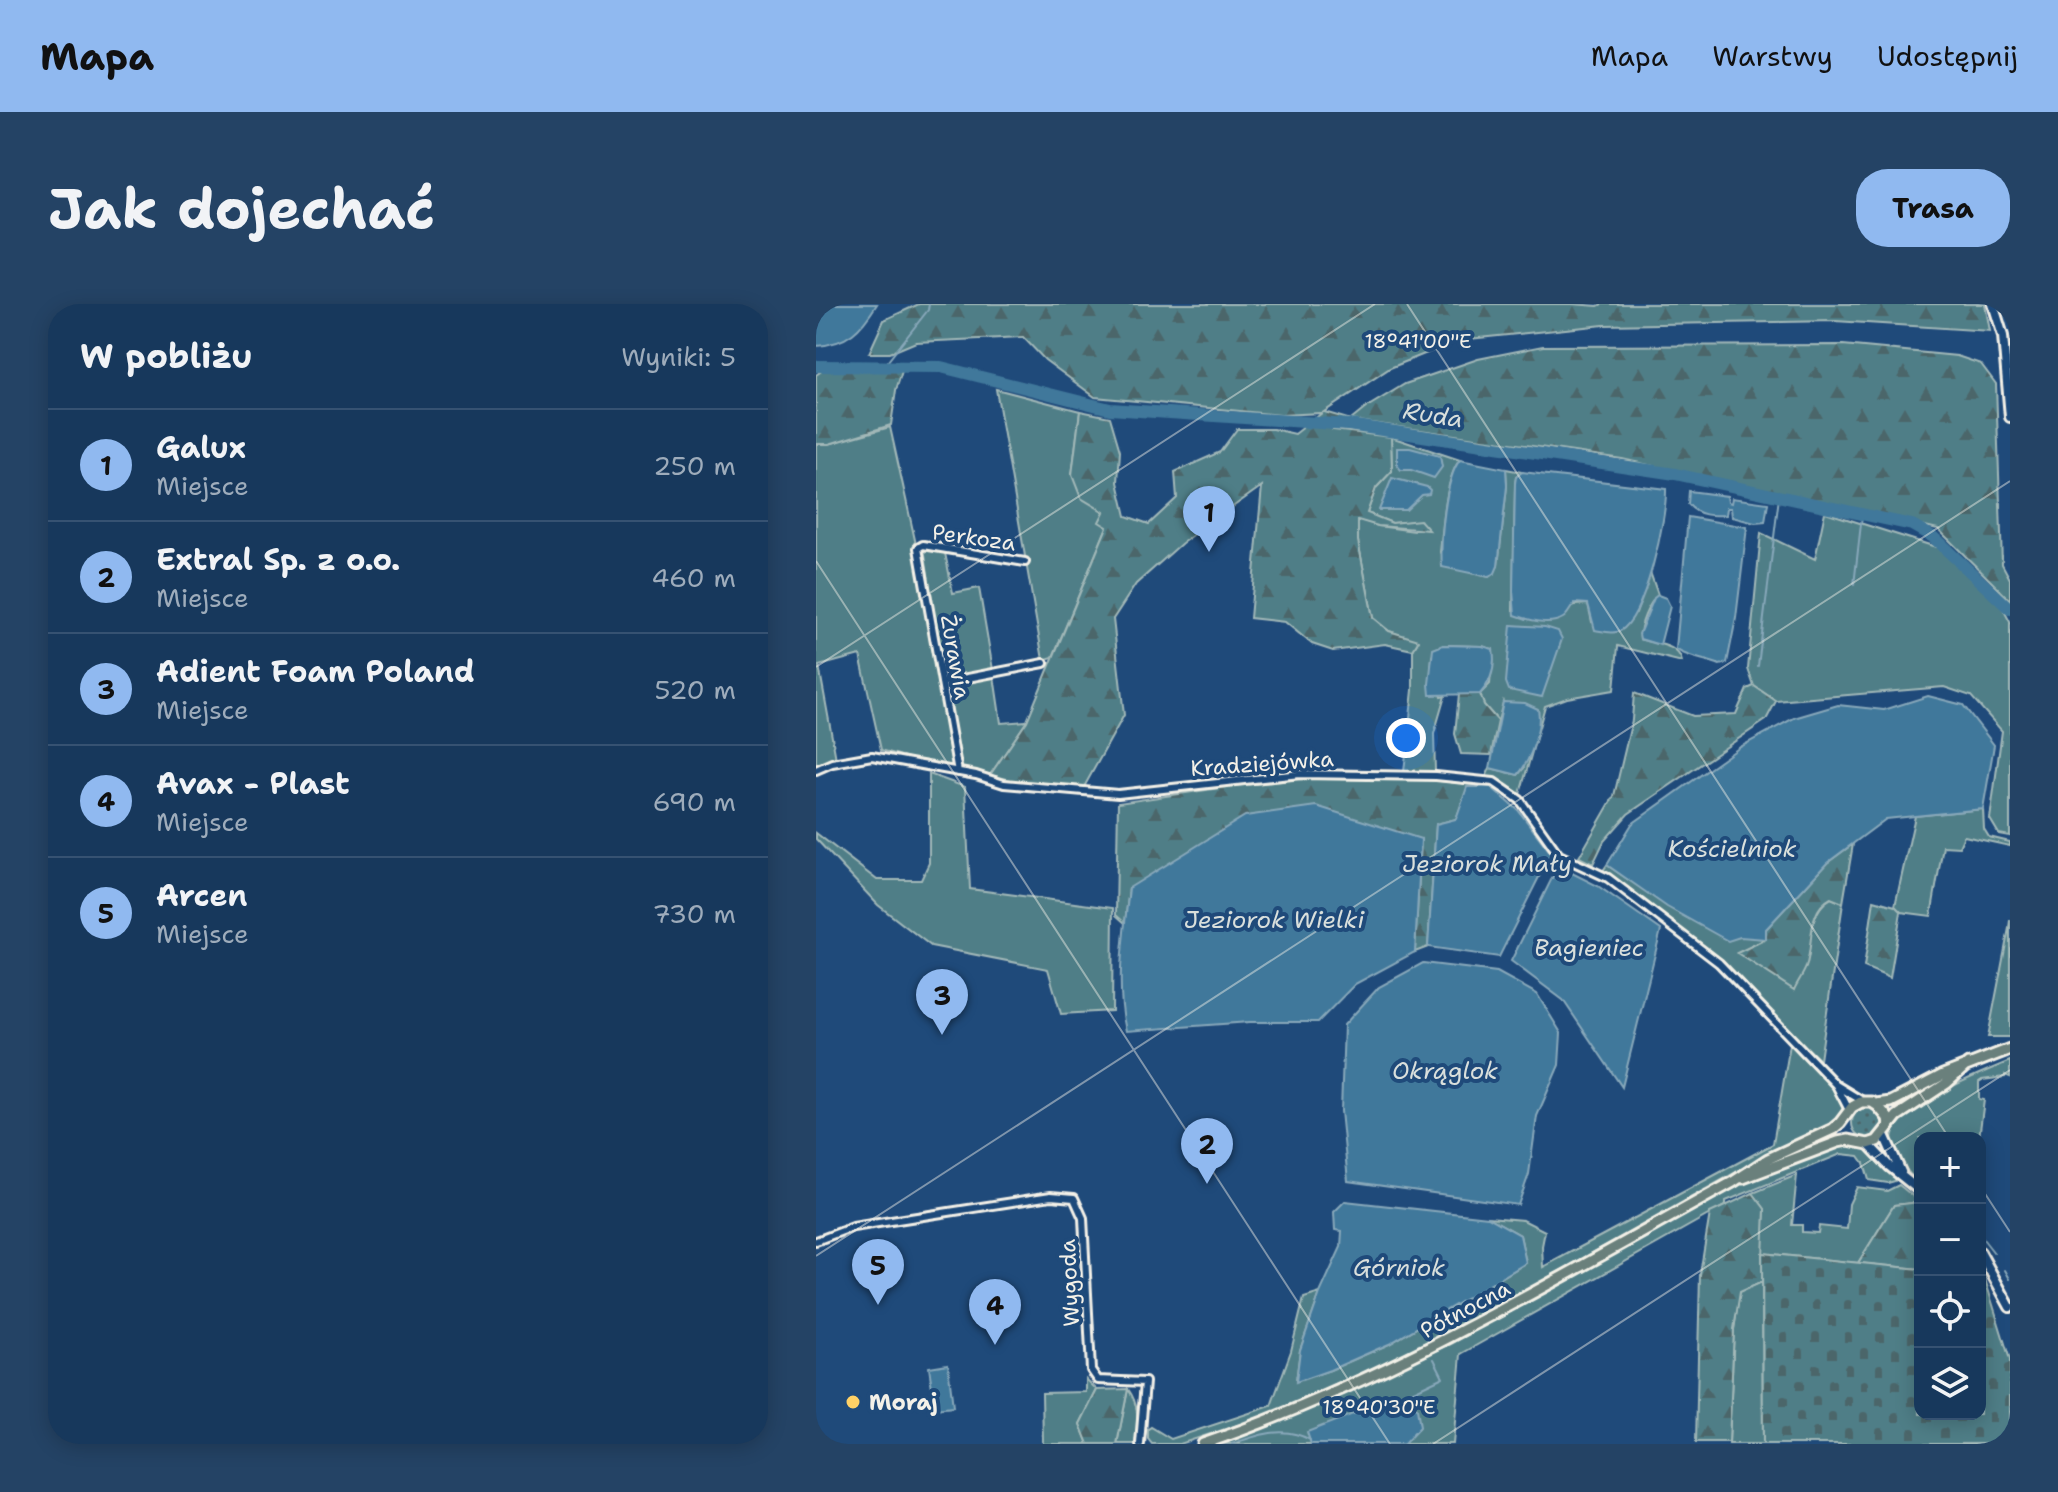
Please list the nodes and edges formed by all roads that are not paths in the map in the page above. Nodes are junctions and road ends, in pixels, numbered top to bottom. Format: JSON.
{"nodes":[{"id":1,"x":1993,"y":304,"type":"edge"},
{"id":2,"x":2010,"y":417,"type":"edge"},
{"id":3,"x":918,"y":548,"type":"joint"},
{"id":4,"x":1025,"y":562,"type":"dead end"},
{"id":5,"x":1044,"y":663,"type":"dead end"},
{"id":6,"x":942,"y":683,"type":"junction"},
{"id":7,"x":816,"y":770,"type":"edge"},
{"id":8,"x":958,"y":772,"type":"junction"},
{"id":9,"x":2010,"y":1049,"type":"edge"},
{"id":10,"x":1968,"y":1064,"type":"junction"},
{"id":11,"x":1836,"y":1085,"type":"junction"},
{"id":12,"x":1864,"y":1102,"type":"junction"},
{"id":13,"x":1876,"y":1104,"type":"junction"},
{"id":14,"x":1847,"y":1114,"type":"junction"},
{"id":15,"x":1887,"y":1130,"type":"junction"},
{"id":16,"x":1863,"y":1143,"type":"junction"},
{"id":17,"x":1903,"y":1176,"type":"junction"},
{"id":18,"x":1733,"y":1182,"type":"junction"},
{"id":19,"x":1914,"y":1186,"type":"edge"},
{"id":20,"x":816,"y":1241,"type":"edge"},
{"id":21,"x":1986,"y":1263,"type":"edge"},
{"id":22,"x":2010,"y":1307,"type":"edge"},
{"id":23,"x":1142,"y":1443,"type":"edge"},
{"id":24,"x":1203,"y":1444,"type":"edge"}],
"edges":[{"from":1,"to":2,"type":"main road"},
{"from":3,"to":4,"type":"street","name":"Perkoza"},
{"from":3,"to":6,"type":"street","name":"Żurawia"},
{"from":5,"to":6,"type":"street"},
{"from":6,"to":8,"type":"street","name":"Żurawia"},
{"from":7,"to":8,"type":"street","name":"Kradziejówka"},
{"from":8,"to":11,"type":"street","name":"Kradziejówka"},
{"from":9,"to":10,"type":"main road"},
{"from":10,"to":13,"type":"main road"},
{"from":10,"to":15,"type":"main road"},
{"from":11,"to":12,"type":"street","name":"Kradziejówka"},
{"from":11,"to":14,"type":"street","name":"Kradziejówka"},
{"from":12,"to":13,"type":"main road"},
{"from":12,"to":14,"type":"main road"},
{"from":13,"to":15,"type":"main road"},
{"from":14,"to":16,"type":"main road"},
{"from":14,"to":18,"type":"main road","name":"Północna"},
{"from":15,"to":16,"type":"main road"},
{"from":15,"to":17,"type":"main road"},
{"from":16,"to":17,"type":"main road"},
{"from":16,"to":18,"type":"main road","name":"Północna"},
{"from":17,"to":19,"type":"main road"},
{"from":18,"to":24,"type":"main road","name":"Północna"},
{"from":20,"to":23,"type":"street","name":"Wygoda"},
{"from":21,"to":22,"type":"main road"}]}
